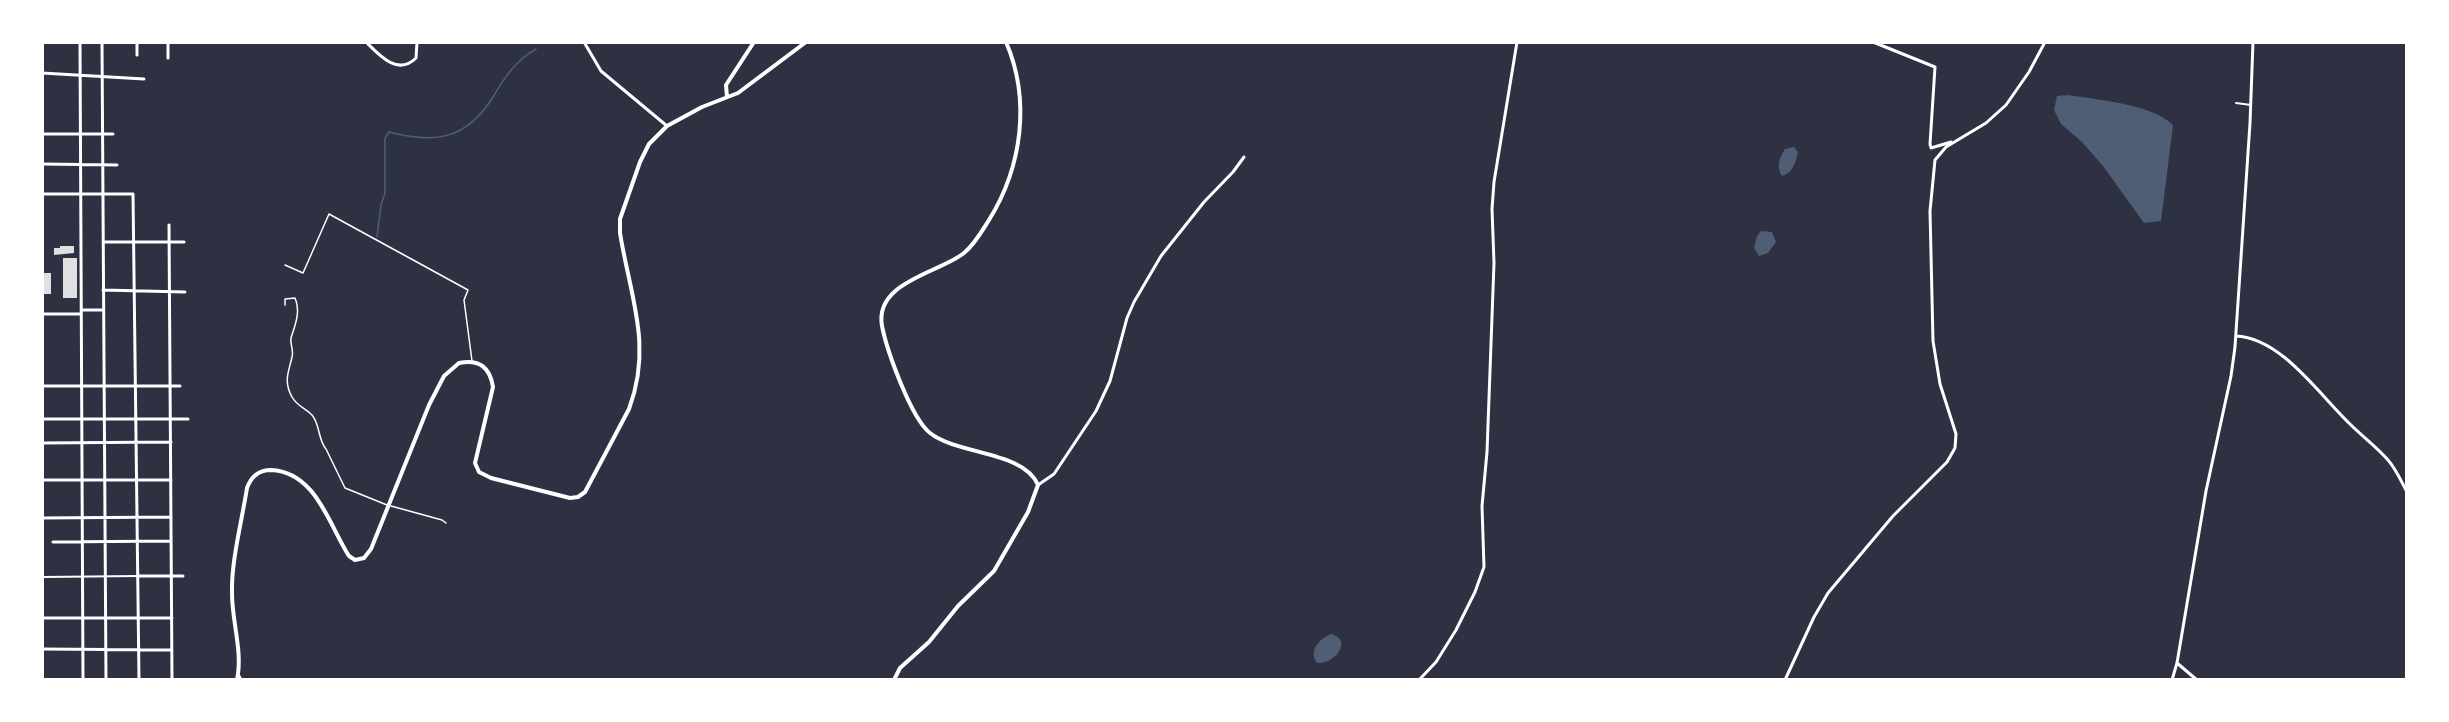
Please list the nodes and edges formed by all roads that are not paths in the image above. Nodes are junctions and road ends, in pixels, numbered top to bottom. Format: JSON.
{"nodes":[{"id":1,"x":80,"y":42,"type":"edge"},
{"id":2,"x":102,"y":42,"type":"edge"},
{"id":3,"x":137,"y":42,"type":"edge"},
{"id":4,"x":168,"y":42,"type":"edge"},
{"id":5,"x":366,"y":42,"type":"edge"},
{"id":6,"x":417,"y":42,"type":"edge"},
{"id":7,"x":584,"y":42,"type":"edge"},
{"id":8,"x":754,"y":42,"type":"edge"},
{"id":9,"x":806,"y":42,"type":"edge"},
{"id":10,"x":1006,"y":42,"type":"edge"},
{"id":11,"x":1516,"y":42,"type":"edge"},
{"id":12,"x":1873,"y":42,"type":"edge"},
{"id":13,"x":2045,"y":42,"type":"edge"},
{"id":14,"x":2253,"y":42,"type":"edge"},
{"id":15,"x":137,"y":55,"type":"dead end"},
{"id":16,"x":168,"y":58,"type":"dead end"},
{"id":17,"x":42,"y":73,"type":"edge"},
{"id":18,"x":80,"y":75,"type":"junction"},
{"id":19,"x":102,"y":76,"type":"junction"},
{"id":20,"x":144,"y":79,"type":"dead end"},
{"id":21,"x":727,"y":98,"type":"junction"},
{"id":22,"x":2236,"y":103,"type":"dead end"},
{"id":23,"x":2251,"y":105,"type":"junction"},
{"id":24,"x":667,"y":126,"type":"junction"},
{"id":25,"x":42,"y":134,"type":"edge"},
{"id":26,"x":80,"y":134,"type":"junction"},
{"id":27,"x":103,"y":134,"type":"junction"},
{"id":28,"x":112,"y":134,"type":"dead end"},
{"id":29,"x":1956,"y":141,"type":"junction"},
{"id":30,"x":1244,"y":157,"type":"dead end"},
{"id":31,"x":42,"y":164,"type":"edge"},
{"id":32,"x":81,"y":164,"type":"junction"},
{"id":33,"x":103,"y":165,"type":"junction"},
{"id":34,"x":117,"y":165,"type":"dead end"},
{"id":35,"x":42,"y":194,"type":"edge"},
{"id":36,"x":81,"y":194,"type":"junction"},
{"id":37,"x":103,"y":194,"type":"junction"},
{"id":38,"x":169,"y":225,"type":"dead end"},
{"id":39,"x":103,"y":242,"type":"junction"},
{"id":40,"x":134,"y":242,"type":"junction"},
{"id":41,"x":169,"y":242,"type":"junction"},
{"id":42,"x":184,"y":242,"type":"dead end"},
{"id":43,"x":285,"y":265,"type":"dead end"},
{"id":44,"x":104,"y":290,"type":"junction"},
{"id":45,"x":135,"y":290,"type":"junction"},
{"id":46,"x":170,"y":292,"type":"junction"},
{"id":47,"x":185,"y":292,"type":"dead end"},
{"id":48,"x":285,"y":305,"type":"dead end"},
{"id":49,"x":104,"y":310,"type":"junction"},
{"id":50,"x":80,"y":312,"type":"junction"},
{"id":51,"x":42,"y":314,"type":"edge"},
{"id":52,"x":2236,"y":336,"type":"junction"},
{"id":53,"x":472,"y":362,"type":"junction"},
{"id":54,"x":42,"y":386,"type":"edge"},
{"id":55,"x":81,"y":386,"type":"junction"},
{"id":56,"x":104,"y":386,"type":"junction"},
{"id":57,"x":136,"y":386,"type":"junction"},
{"id":58,"x":170,"y":386,"type":"junction"},
{"id":59,"x":180,"y":386,"type":"dead end"},
{"id":60,"x":170,"y":418,"type":"junction"},
{"id":61,"x":42,"y":419,"type":"edge"},
{"id":62,"x":81,"y":419,"type":"junction"},
{"id":63,"x":104,"y":419,"type":"junction"},
{"id":64,"x":136,"y":419,"type":"junction"},
{"id":65,"x":188,"y":419,"type":"dead end"},
{"id":66,"x":171,"y":442,"type":"junction"},
{"id":67,"x":42,"y":443,"type":"edge"},
{"id":68,"x":81,"y":443,"type":"junction"},
{"id":69,"x":104,"y":443,"type":"junction"},
{"id":70,"x":137,"y":443,"type":"junction"},
{"id":71,"x":42,"y":480,"type":"edge"},
{"id":72,"x":82,"y":480,"type":"junction"},
{"id":73,"x":105,"y":480,"type":"junction"},
{"id":74,"x":137,"y":480,"type":"junction"},
{"id":75,"x":171,"y":480,"type":"junction"},
{"id":76,"x":1038,"y":485,"type":"junction"},
{"id":77,"x":2407,"y":492,"type":"edge"},
{"id":78,"x":389,"y":505,"type":"junction"},
{"id":79,"x":82,"y":517,"type":"junction"},
{"id":80,"x":105,"y":517,"type":"junction"},
{"id":81,"x":138,"y":517,"type":"junction"},
{"id":82,"x":171,"y":517,"type":"junction"},
{"id":83,"x":42,"y":519,"type":"edge"},
{"id":84,"x":446,"y":523,"type":"dead end"},
{"id":85,"x":105,"y":541,"type":"junction"},
{"id":86,"x":138,"y":541,"type":"junction"},
{"id":87,"x":171,"y":541,"type":"junction"},
{"id":88,"x":53,"y":542,"type":"dead end"},
{"id":89,"x":82,"y":542,"type":"junction"},
{"id":90,"x":138,"y":576,"type":"junction"},
{"id":91,"x":172,"y":576,"type":"junction"},
{"id":92,"x":183,"y":576,"type":"dead end"},
{"id":93,"x":82,"y":577,"type":"junction"},
{"id":94,"x":105,"y":577,"type":"junction"},
{"id":95,"x":42,"y":578,"type":"edge"},
{"id":96,"x":42,"y":618,"type":"edge"},
{"id":97,"x":83,"y":618,"type":"junction"},
{"id":98,"x":105,"y":618,"type":"junction"},
{"id":99,"x":139,"y":618,"type":"junction"},
{"id":100,"x":172,"y":618,"type":"junction"},
{"id":101,"x":42,"y":649,"type":"edge"},
{"id":102,"x":83,"y":650,"type":"junction"},
{"id":103,"x":105,"y":650,"type":"junction"},
{"id":104,"x":139,"y":650,"type":"junction"},
{"id":105,"x":172,"y":650,"type":"junction"},
{"id":106,"x":43,"y":661,"type":"edge"},
{"id":107,"x":2177,"y":663,"type":"junction"},
{"id":108,"x":83,"y":680,"type":"edge"},
{"id":109,"x":106,"y":680,"type":"edge"},
{"id":110,"x":139,"y":680,"type":"edge"},
{"id":111,"x":172,"y":680,"type":"edge"},
{"id":112,"x":239,"y":680,"type":"edge"},
{"id":113,"x":894,"y":680,"type":"edge"},
{"id":114,"x":1419,"y":680,"type":"edge"},
{"id":115,"x":1785,"y":680,"type":"edge"},
{"id":116,"x":2172,"y":680,"type":"edge"},
{"id":117,"x":2197,"y":680,"type":"edge"}],
"edges":[{"from":1,"to":18,"type":"street"},
{"from":2,"to":19,"type":"street"},
{"from":3,"to":15,"type":"street"},
{"from":4,"to":16,"type":"street"},
{"from":5,"to":6,"type":"street"},
{"from":7,"to":24,"type":"street"},
{"from":8,"to":21,"type":"main road"},
{"from":9,"to":21,"type":"main road"},
{"from":10,"to":76,"type":"main road"},
{"from":11,"to":114,"type":"street"},
{"from":12,"to":29,"type":"street"},
{"from":13,"to":29,"type":"street"},
{"from":14,"to":23,"type":"street"},
{"from":17,"to":18,"type":"street"},
{"from":18,"to":19,"type":"street"},
{"from":18,"to":26,"type":"street"},
{"from":19,"to":20,"type":"street"},
{"from":19,"to":27,"type":"street"},
{"from":21,"to":24,"type":"main road"},
{"from":22,"to":23,"type":"street"},
{"from":23,"to":52,"type":"street"},
{"from":24,"to":53,"type":"main road"},
{"from":25,"to":26,"type":"street"},
{"from":26,"to":27,"type":"street"},
{"from":26,"to":32,"type":"street"},
{"from":27,"to":28,"type":"street"},
{"from":27,"to":33,"type":"street"},
{"from":29,"to":115,"type":"street"},
{"from":30,"to":76,"type":"street"},
{"from":31,"to":32,"type":"street"},
{"from":32,"to":33,"type":"street"},
{"from":32,"to":36,"type":"street"},
{"from":33,"to":34,"type":"street"},
{"from":33,"to":37,"type":"street"},
{"from":35,"to":36,"type":"street"},
{"from":36,"to":37,"type":"street"},
{"from":36,"to":50,"type":"street"},
{"from":37,"to":39,"type":"street"},
{"from":37,"to":40,"type":"street"},
{"from":38,"to":41,"type":"street"},
{"from":39,"to":40,"type":"street"},
{"from":39,"to":44,"type":"street"},
{"from":40,"to":41,"type":"street"},
{"from":40,"to":45,"type":"street"},
{"from":41,"to":42,"type":"street"},
{"from":41,"to":46,"type":"street"},
{"from":43,"to":53,"type":"lane"},
{"from":44,"to":45,"type":"street"},
{"from":44,"to":49,"type":"street"},
{"from":45,"to":46,"type":"street"},
{"from":45,"to":57,"type":"street"},
{"from":46,"to":47,"type":"street"},
{"from":46,"to":58,"type":"street"},
{"from":48,"to":78,"type":"lane"},
{"from":49,"to":50,"type":"street"},
{"from":49,"to":56,"type":"street"},
{"from":50,"to":51,"type":"street"},
{"from":50,"to":55,"type":"street"},
{"from":52,"to":77,"type":"street"},
{"from":52,"to":107,"type":"street"},
{"from":53,"to":78,"type":"main road"},
{"from":54,"to":55,"type":"street"},
{"from":55,"to":56,"type":"street"},
{"from":55,"to":62,"type":"street"},
{"from":56,"to":57,"type":"street"},
{"from":56,"to":63,"type":"street"},
{"from":57,"to":58,"type":"street"},
{"from":57,"to":64,"type":"street"},
{"from":58,"to":59,"type":"street"},
{"from":58,"to":60,"type":"street"},
{"from":60,"to":64,"type":"street"},
{"from":60,"to":65,"type":"street"},
{"from":60,"to":66,"type":"street"},
{"from":61,"to":62,"type":"street"},
{"from":62,"to":63,"type":"street"},
{"from":62,"to":68,"type":"street"},
{"from":63,"to":64,"type":"street"},
{"from":63,"to":69,"type":"street"},
{"from":64,"to":70,"type":"street"},
{"from":66,"to":70,"type":"street"},
{"from":66,"to":75,"type":"street"},
{"from":67,"to":68,"type":"street"},
{"from":68,"to":69,"type":"street"},
{"from":68,"to":72,"type":"street"},
{"from":69,"to":70,"type":"street"},
{"from":69,"to":73,"type":"street"},
{"from":70,"to":74,"type":"street"},
{"from":71,"to":72,"type":"street"},
{"from":72,"to":73,"type":"street"},
{"from":72,"to":79,"type":"street"},
{"from":73,"to":74,"type":"street"},
{"from":73,"to":80,"type":"street"},
{"from":74,"to":75,"type":"street"},
{"from":74,"to":81,"type":"street"},
{"from":75,"to":82,"type":"street"},
{"from":76,"to":113,"type":"main road"},
{"from":78,"to":84,"type":"lane"},
{"from":78,"to":112,"type":"main road"},
{"from":79,"to":80,"type":"street"},
{"from":79,"to":83,"type":"street"},
{"from":79,"to":89,"type":"street"},
{"from":80,"to":81,"type":"street"},
{"from":80,"to":85,"type":"street"},
{"from":81,"to":82,"type":"street"},
{"from":81,"to":86,"type":"street"},
{"from":82,"to":87,"type":"street"},
{"from":83,"to":95,"type":"street"},
{"from":85,"to":86,"type":"street"},
{"from":85,"to":89,"type":"street"},
{"from":85,"to":94,"type":"street"},
{"from":86,"to":87,"type":"street"},
{"from":86,"to":90,"type":"street"},
{"from":87,"to":91,"type":"street"},
{"from":88,"to":89,"type":"street"},
{"from":89,"to":93,"type":"street"},
{"from":90,"to":91,"type":"street"},
{"from":90,"to":94,"type":"street"},
{"from":90,"to":99,"type":"street"},
{"from":91,"to":92,"type":"street"},
{"from":91,"to":100,"type":"street"},
{"from":93,"to":94,"type":"street"},
{"from":93,"to":95,"type":"street"},
{"from":93,"to":97,"type":"street"},
{"from":94,"to":98,"type":"street"},
{"from":95,"to":96,"type":"street"},
{"from":96,"to":97,"type":"street"},
{"from":96,"to":101,"type":"street"},
{"from":97,"to":98,"type":"street"},
{"from":97,"to":102,"type":"street"},
{"from":98,"to":99,"type":"street"},
{"from":98,"to":103,"type":"street"},
{"from":99,"to":100,"type":"street"},
{"from":99,"to":104,"type":"street"},
{"from":100,"to":105,"type":"street"},
{"from":101,"to":102,"type":"street"},
{"from":101,"to":106,"type":"street"},
{"from":102,"to":103,"type":"street"},
{"from":102,"to":108,"type":"street"},
{"from":103,"to":104,"type":"street"},
{"from":103,"to":109,"type":"street"},
{"from":104,"to":105,"type":"street"},
{"from":104,"to":110,"type":"street"},
{"from":105,"to":111,"type":"street"},
{"from":107,"to":116,"type":"street"},
{"from":107,"to":117,"type":"street"}]}
